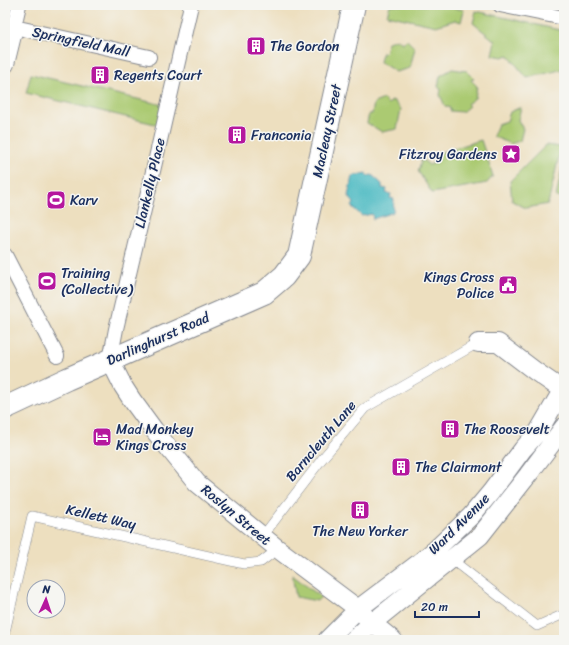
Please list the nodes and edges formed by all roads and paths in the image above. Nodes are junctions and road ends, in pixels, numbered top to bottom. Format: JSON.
{"nodes":[{"id":1,"x":18,"y":5,"type":"edge"},
{"id":2,"x":191,"y":5,"type":"edge"},
{"id":3,"x":354,"y":5,"type":"edge"},
{"id":4,"x":500,"y":5,"type":"edge"},
{"id":5,"x":564,"y":18,"type":"edge"},
{"id":6,"x":9,"y":26,"type":"edge"},
{"id":7,"x":149,"y":57,"type":"dead end"},
{"id":8,"x":5,"y":64,"type":"edge"},
{"id":9,"x":5,"y":255,"type":"edge"},
{"id":10,"x":299,"y":256,"type":"joint"},
{"id":11,"x":478,"y":343,"type":"joint"},
{"id":12,"x":57,"y":356,"type":"dead end"},
{"id":13,"x":110,"y":360,"type":"junction"},
{"id":14,"x":564,"y":388,"type":"edge"},
{"id":15,"x":5,"y":408,"type":"edge"},
{"id":16,"x":564,"y":427,"type":"edge"},
{"id":17,"x":262,"y":537,"type":"junction"},
{"id":18,"x":278,"y":549,"type":"junction"},
{"id":19,"x":451,"y":559,"type":"junction"},
{"id":20,"x":358,"y":609,"type":"junction"},
{"id":21,"x":564,"y":614,"type":"edge"},
{"id":22,"x":372,"y":623,"type":"junction"},
{"id":23,"x":5,"y":632,"type":"edge"},
{"id":24,"x":327,"y":640,"type":"edge"},
{"id":25,"x":353,"y":640,"type":"edge"},
{"id":26,"x":393,"y":640,"type":"edge"}],
"edges":[{"from":1,"to":6,"type":"street"},
{"from":2,"to":13,"type":"street","name":"Llankelly Place"},
{"from":3,"to":10,"type":"street","name":"Macleay Street"},
{"from":4,"to":5,"type":"street"},
{"from":6,"to":7,"type":"street","name":"Springfield Mall"},
{"from":6,"to":8,"type":"street"},
{"from":9,"to":12,"type":"street"},
{"from":10,"to":13,"type":"street","name":"Darlinghurst Road"},
{"from":11,"to":14,"type":"street"},
{"from":11,"to":17,"type":"lane","name":"Barncleuth Lane"},
{"from":13,"to":15,"type":"street","name":"Darlinghurst Road"},
{"from":13,"to":17,"type":"street","name":"Roslyn Street"},
{"from":14,"to":20,"type":"street","name":"Ward Avenue"},
{"from":16,"to":19,"type":"street","name":"Ward Avenue"},
{"from":17,"to":18,"type":"street","name":"Roslyn Street"},
{"from":18,"to":20,"type":"street","name":"Roslyn Street"},
{"from":18,"to":23,"type":"lane","name":"Kellett Way"},
{"from":19,"to":21,"type":"lane"},
{"from":19,"to":22,"type":"street","name":"Ward Avenue"},
{"from":20,"to":22,"type":"street","name":"Roslyn Street"},
{"from":20,"to":24,"type":"street","name":"Ward Avenue"},
{"from":22,"to":25,"type":"street","name":"Ward Avenue"},
{"from":22,"to":26,"type":"street","name":"Roslyn Street"}]}
